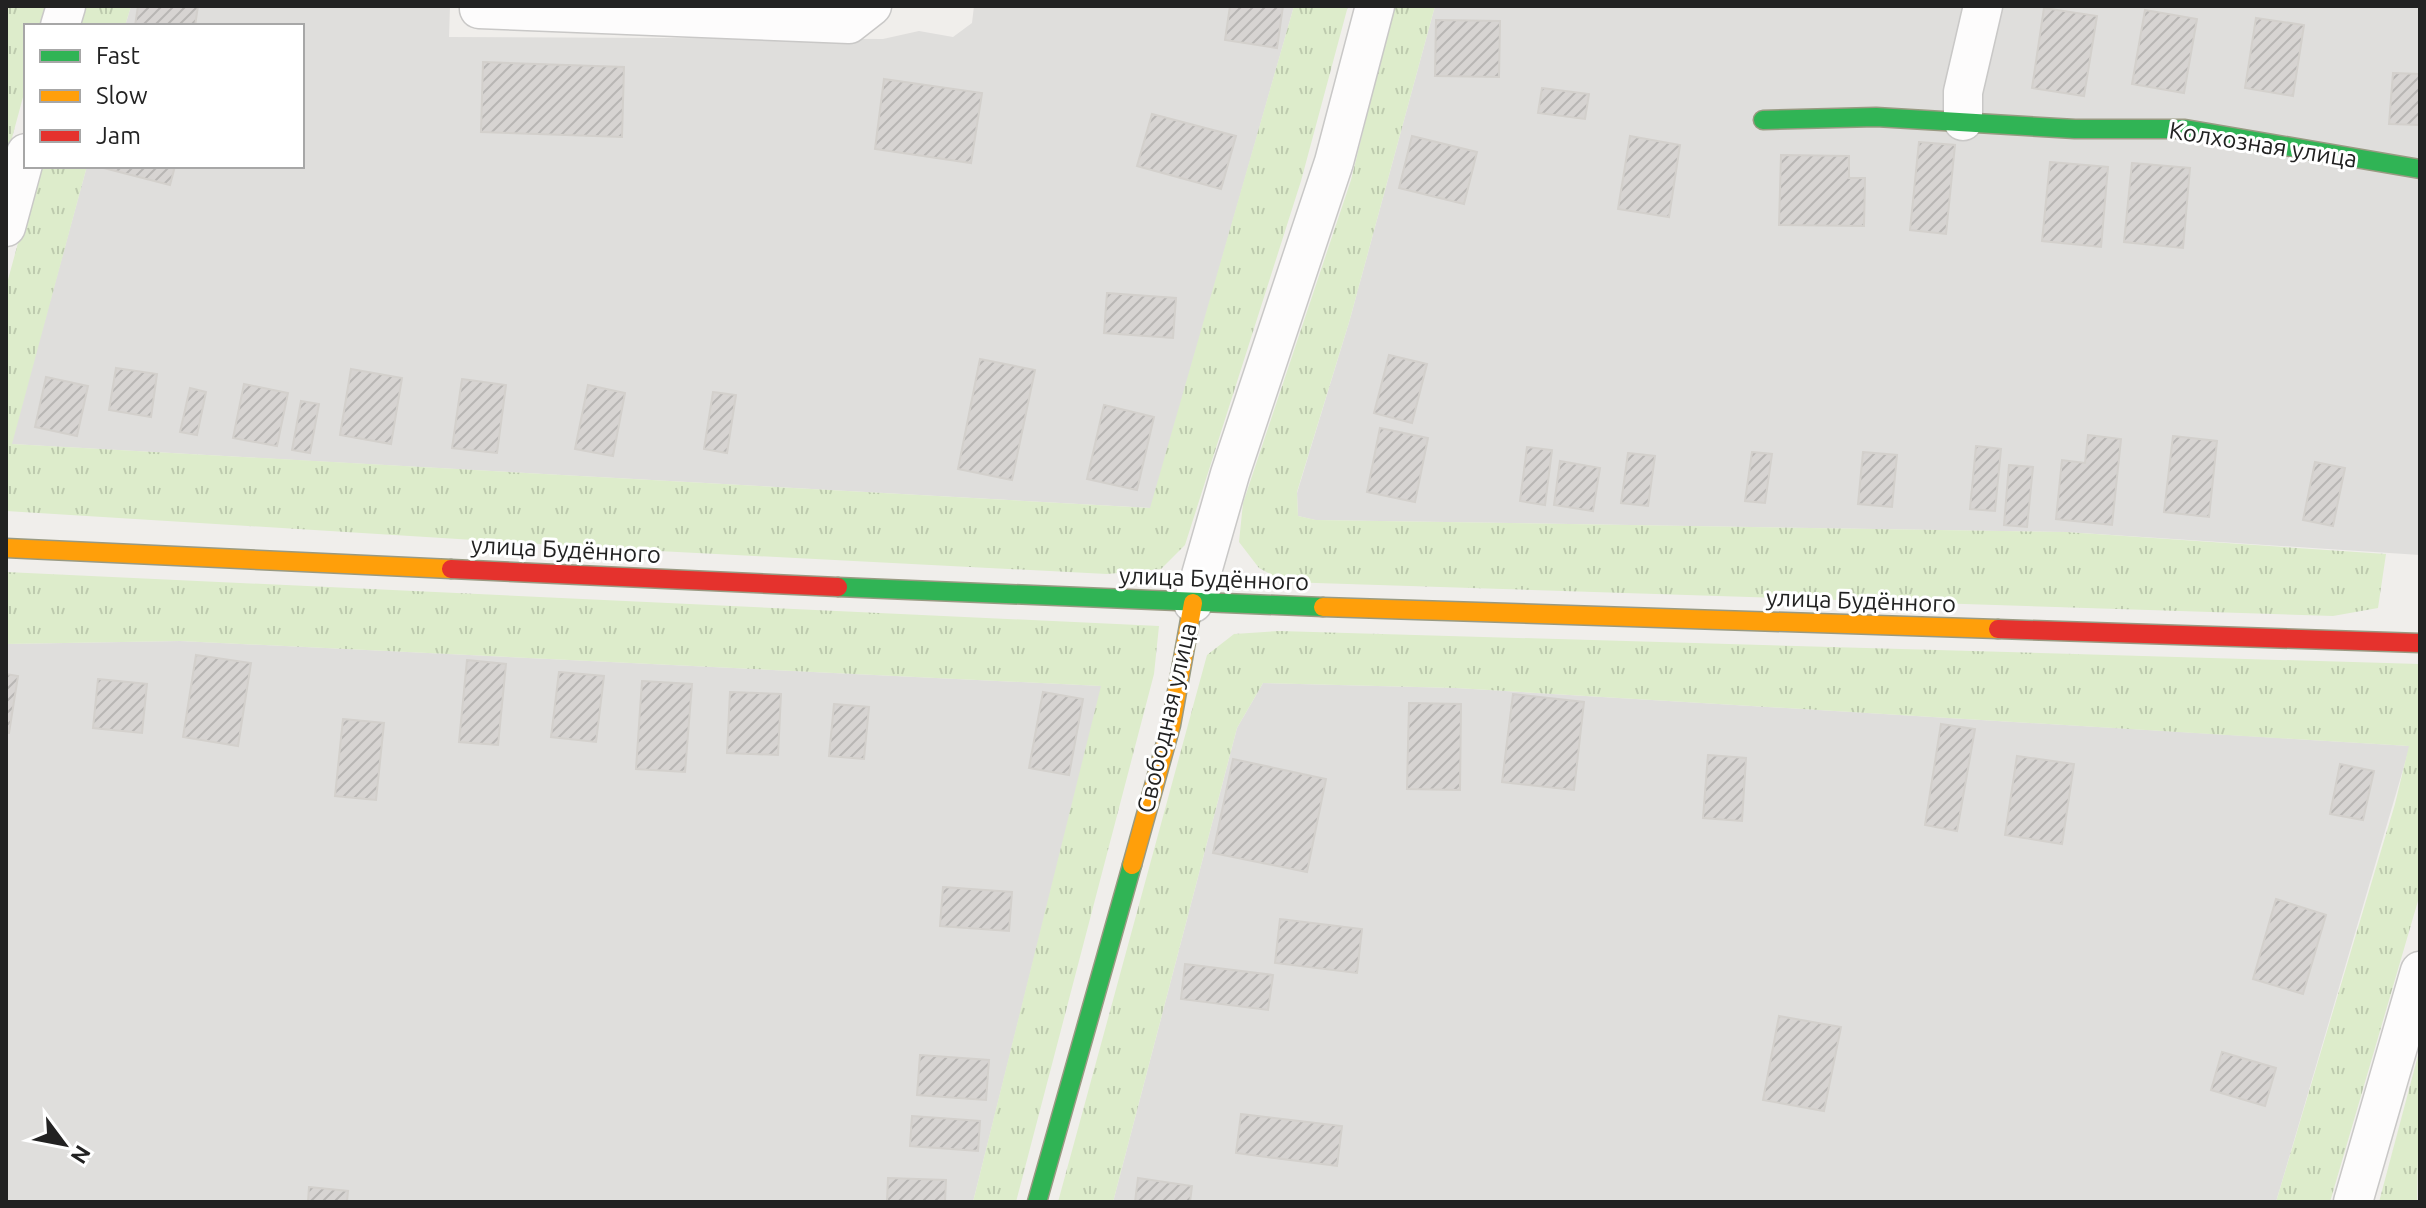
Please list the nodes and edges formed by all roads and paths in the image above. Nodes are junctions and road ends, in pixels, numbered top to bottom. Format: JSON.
{"nodes":[{"id":1,"x":872,"y":6,"type":"edge"},
{"id":2,"x":1375,"y":6,"type":"edge"},
{"id":3,"x":1983,"y":6,"type":"edge"},
{"id":4,"x":479,"y":9,"type":"dead end"},
{"id":5,"x":1763,"y":120,"type":"dead end"},
{"id":6,"x":1963,"y":121,"type":"junction"},
{"id":7,"x":24,"y":160,"type":"edge"},
{"id":8,"x":2420,"y":169,"type":"edge"},
{"id":9,"x":6,"y":227,"type":"edge"},
{"id":10,"x":6,"y":548,"type":"edge"},
{"id":11,"x":1193,"y":603,"type":"junction"},
{"id":12,"x":2420,"y":643,"type":"edge"},
{"id":13,"x":2420,"y":971,"type":"edge"},
{"id":14,"x":1037,"y":1202,"type":"edge"},
{"id":15,"x":2353,"y":1202,"type":"edge"}],
"edges":[{"from":1,"to":4,"type":"street"},
{"from":2,"to":11,"type":"street","name":"Свободная улица"},
{"from":3,"to":6,"type":"street"},
{"from":5,"to":6,"type":"street","name":"Колхозная улица"},
{"from":6,"to":8,"type":"street","name":"Колхозная улица"},
{"from":7,"to":9,"type":"street"},
{"from":10,"to":11,"type":"street","name":"улица Будённого"},
{"from":11,"to":12,"type":"street","name":"улица Будённого"},
{"from":11,"to":14,"type":"street","name":"Свободная улица"},
{"from":13,"to":15,"type":"street"}]}
